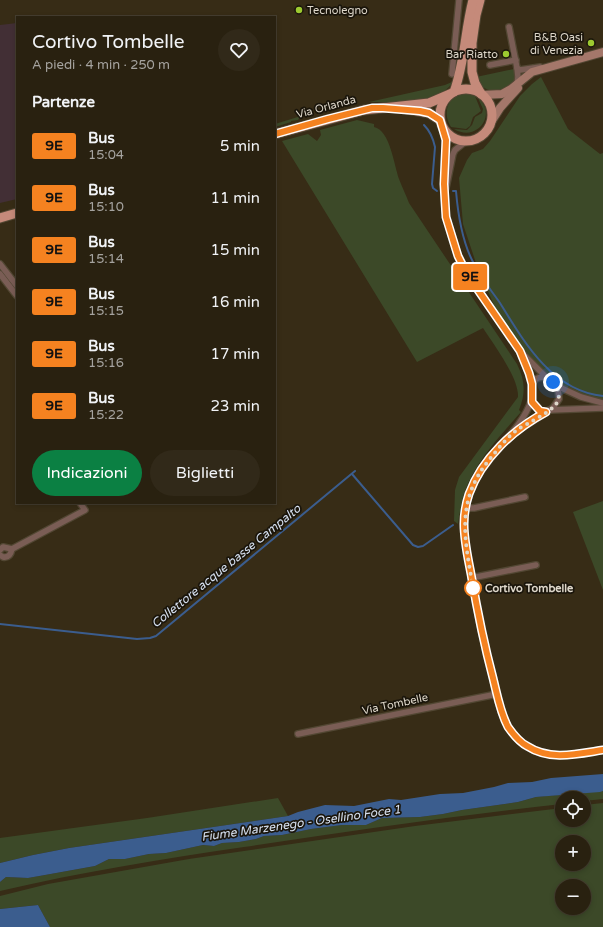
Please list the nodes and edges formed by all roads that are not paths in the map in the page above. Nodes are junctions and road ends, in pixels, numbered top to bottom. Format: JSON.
{"nodes":[{"id":1,"x":459,"y":0,"type":"edge"},
{"id":2,"x":473,"y":0,"type":"edge"},
{"id":3,"x":479,"y":0,"type":"edge"},
{"id":4,"x":509,"y":27,"type":"dead end"},
{"id":5,"x":603,"y":52,"type":"edge"},
{"id":6,"x":516,"y":60,"type":"junction"},
{"id":7,"x":490,"y":65,"type":"dead end"},
{"id":8,"x":548,"y":67,"type":"junction"},
{"id":9,"x":517,"y":68,"type":"junction"},
{"id":10,"x":540,"y":70,"type":"junction"},
{"id":11,"x":452,"y":74,"type":"dead end"},
{"id":12,"x":517,"y":84,"type":"junction"},
{"id":13,"x":452,"y":93,"type":"junction"},
{"id":14,"x":482,"y":95,"type":"junction"},
{"id":15,"x":383,"y":108,"type":"junction"},
{"id":16,"x":440,"y":120,"type":"junction"},
{"id":17,"x":491,"y":122,"type":"junction"},
{"id":18,"x":444,"y":130,"type":"junction"},
{"id":19,"x":276,"y":134,"type":"edge"},
{"id":20,"x":465,"y":142,"type":"junction"},
{"id":21,"x":444,"y":194,"type":"junction"},
{"id":22,"x":16,"y":213,"type":"edge"},
{"id":23,"x":0,"y":218,"type":"edge"},
{"id":24,"x":0,"y":264,"type":"edge"},
{"id":25,"x":0,"y":274,"type":"edge"},
{"id":26,"x":16,"y":285,"type":"edge"},
{"id":27,"x":16,"y":295,"type":"edge"},
{"id":28,"x":520,"y":351,"type":"junction"},
{"id":29,"x":547,"y":378,"type":"junction"},
{"id":30,"x":532,"y":384,"type":"junction"},
{"id":31,"x":557,"y":386,"type":"junction"},
{"id":32,"x":532,"y":399,"type":"junction"},
{"id":33,"x":603,"y":403,"type":"edge"},
{"id":34,"x":603,"y":408,"type":"edge"},
{"id":35,"x":548,"y":411,"type":"junction"},
{"id":36,"x":507,"y":439,"type":"junction"},
{"id":37,"x":525,"y":497,"type":"dead end"},
{"id":38,"x":81,"y":504,"type":"edge"},
{"id":39,"x":466,"y":508,"type":"junction"},
{"id":40,"x":12,"y":549,"type":"junction"},
{"id":41,"x":0,"y":550,"type":"edge"},
{"id":42,"x":0,"y":555,"type":"edge"},
{"id":43,"x":536,"y":565,"type":"dead end"},
{"id":44,"x":472,"y":578,"type":"junction"},
{"id":45,"x":496,"y":694,"type":"junction"},
{"id":46,"x":298,"y":734,"type":"dead end"},
{"id":47,"x":603,"y":750,"type":"edge"}],
"edges":[{"from":1,"to":11,"type":"street"},
{"from":2,"to":13,"type":"main road"},
{"from":3,"to":14,"type":"main road"},
{"from":4,"to":6,"type":"street"},
{"from":5,"to":8,"type":"main road"},
{"from":6,"to":7,"type":"street"},
{"from":6,"to":9,"type":"street"},
{"from":8,"to":9,"type":"street"},
{"from":8,"to":10,"type":"main road"},
{"from":9,"to":12,"type":"street"},
{"from":10,"to":12,"type":"main road"},
{"from":10,"to":17,"type":"main road"},
{"from":12,"to":14,"type":"main road"},
{"from":13,"to":14,"type":"main road"},
{"from":13,"to":15,"type":"main road","name":"Via Orlanda"},
{"from":13,"to":16,"type":"main road"},
{"from":14,"to":17,"type":"main road"},
{"from":15,"to":16,"type":"main road","name":"Via Orlanda"},
{"from":15,"to":19,"type":"main road","name":"Via Orlanda"},
{"from":16,"to":18,"type":"main road"},
{"from":17,"to":20,"type":"main road"},
{"from":18,"to":20,"type":"main road"},
{"from":18,"to":21,"type":"street"},
{"from":20,"to":21,"type":"street"},
{"from":21,"to":28,"type":"street"},
{"from":22,"to":23,"type":"main road"},
{"from":24,"to":26,"type":"street"},
{"from":25,"to":27,"type":"street"},
{"from":28,"to":29,"type":"street"},
{"from":28,"to":30,"type":"street"},
{"from":29,"to":30,"type":"street"},
{"from":29,"to":31,"type":"street"},
{"from":30,"to":32,"type":"street"},
{"from":31,"to":33,"type":"street"},
{"from":31,"to":35,"type":"street"},
{"from":32,"to":35,"type":"street"},
{"from":32,"to":36,"type":"street"},
{"from":34,"to":35,"type":"street"},
{"from":35,"to":36,"type":"street"},
{"from":36,"to":39,"type":"street"},
{"from":37,"to":39,"type":"street"},
{"from":38,"to":40,"type":"street"},
{"from":39,"to":44,"type":"street"},
{"from":40,"to":41,"type":"street"},
{"from":40,"to":42,"type":"street"},
{"from":43,"to":44,"type":"street"},
{"from":44,"to":45,"type":"street"},
{"from":45,"to":46,"type":"street","name":"Via Tombelle"},
{"from":45,"to":47,"type":"street"}]}
